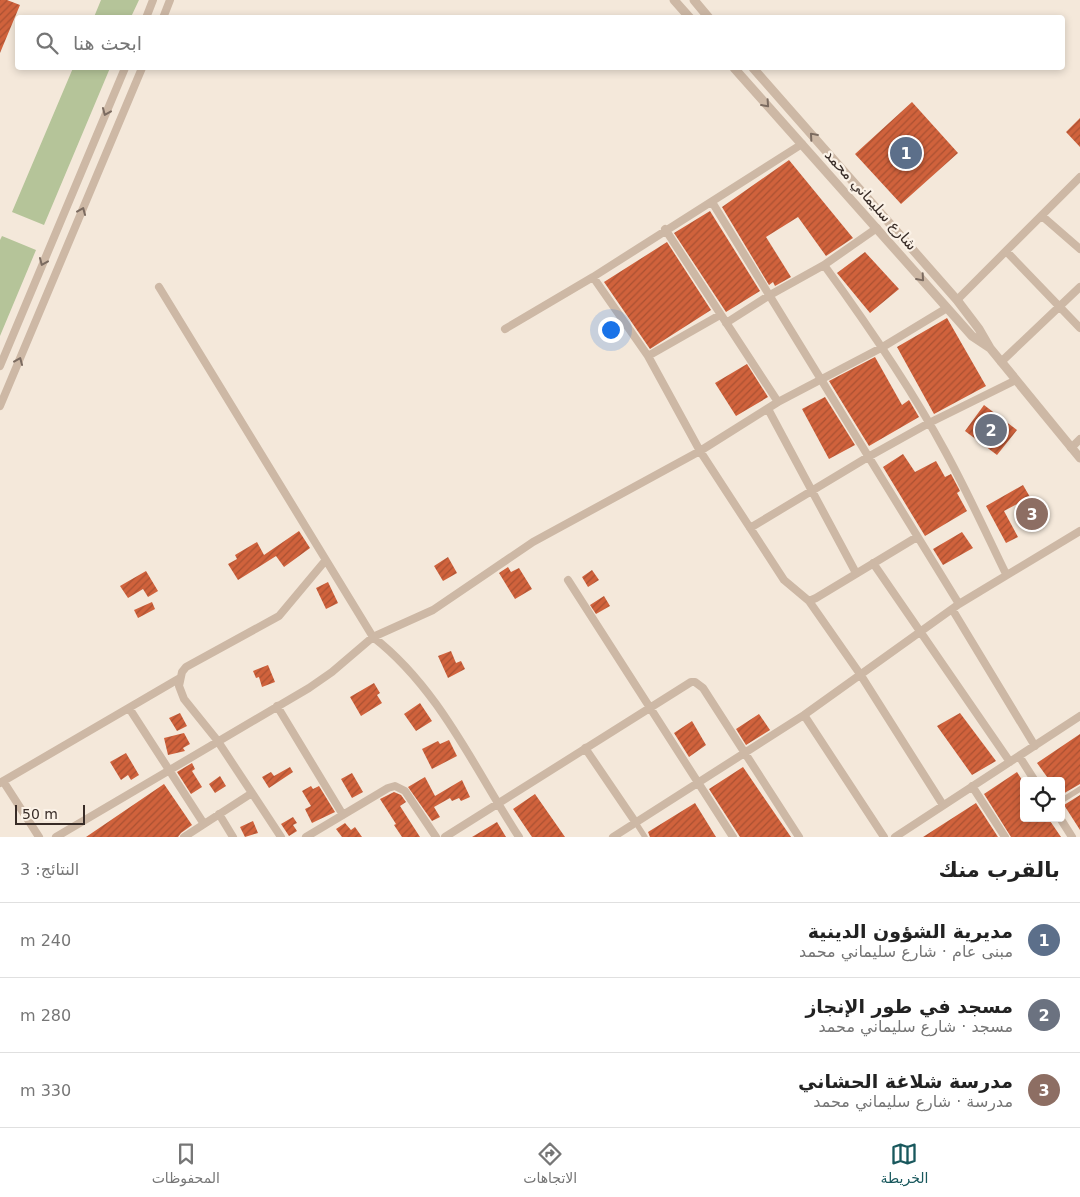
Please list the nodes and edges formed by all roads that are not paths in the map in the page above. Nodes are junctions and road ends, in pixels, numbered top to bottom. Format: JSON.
{"nodes":[{"id":1,"x":153,"y":0,"type":"edge"},
{"id":2,"x":170,"y":0,"type":"edge"},
{"id":3,"x":674,"y":0,"type":"edge"},
{"id":4,"x":694,"y":0,"type":"edge"},
{"id":5,"x":147,"y":15,"type":"edge"},
{"id":6,"x":164,"y":15,"type":"edge"},
{"id":7,"x":687,"y":15,"type":"edge"},
{"id":8,"x":706,"y":15,"type":"edge"},
{"id":9,"x":123,"y":70,"type":"edge"},
{"id":10,"x":141,"y":70,"type":"edge"},
{"id":11,"x":736,"y":70,"type":"edge"},
{"id":12,"x":755,"y":70,"type":"edge"},
{"id":13,"x":802,"y":144,"type":"junction"},
{"id":14,"x":1080,"y":177,"type":"edge"},
{"id":15,"x":712,"y":202,"type":"junction"},
{"id":16,"x":1042,"y":216,"type":"junction"},
{"id":17,"x":877,"y":228,"type":"junction"},
{"id":18,"x":665,"y":229,"type":"junction"},
{"id":19,"x":1080,"y":249,"type":"edge"},
{"id":20,"x":1006,"y":251,"type":"junction"},
{"id":21,"x":824,"y":265,"type":"junction"},
{"id":22,"x":594,"y":277,"type":"junction"},
{"id":23,"x":1080,"y":286,"type":"edge"},
{"id":24,"x":159,"y":287,"type":"dead end"},
{"id":25,"x":770,"y":295,"type":"junction"},
{"id":26,"x":957,"y":300,"type":"junction"},
{"id":27,"x":1059,"y":306,"type":"junction"},
{"id":28,"x":947,"y":308,"type":"junction"},
{"id":29,"x":720,"y":315,"type":"junction"},
{"id":30,"x":726,"y":323,"type":"junction"},
{"id":31,"x":1080,"y":328,"type":"edge"},
{"id":32,"x":506,"y":329,"type":"dead end"},
{"id":33,"x":881,"y":348,"type":"junction"},
{"id":34,"x":990,"y":348,"type":"junction"},
{"id":35,"x":648,"y":356,"type":"junction"},
{"id":36,"x":1001,"y":362,"type":"junction"},
{"id":37,"x":0,"y":366,"type":"edge"},
{"id":38,"x":821,"y":379,"type":"junction"},
{"id":39,"x":1016,"y":380,"type":"junction"},
{"id":40,"x":778,"y":402,"type":"junction"},
{"id":41,"x":0,"y":406,"type":"edge"},
{"id":42,"x":768,"y":409,"type":"junction"},
{"id":43,"x":929,"y":423,"type":"junction"},
{"id":44,"x":1080,"y":440,"type":"edge"},
{"id":45,"x":1071,"y":448,"type":"junction"},
{"id":46,"x":700,"y":451,"type":"junction"},
{"id":47,"x":868,"y":458,"type":"junction"},
{"id":48,"x":1080,"y":458,"type":"edge"},
{"id":49,"x":811,"y":493,"type":"junction"},
{"id":50,"x":750,"y":528,"type":"junction"},
{"id":51,"x":1080,"y":531,"type":"edge"},
{"id":52,"x":917,"y":536,"type":"junction"},
{"id":53,"x":325,"y":561,"type":"junction"},
{"id":54,"x":873,"y":563,"type":"junction"},
{"id":55,"x":856,"y":574,"type":"junction"},
{"id":56,"x":1006,"y":574,"type":"junction"},
{"id":57,"x":568,"y":580,"type":"dead end"},
{"id":58,"x":809,"y":601,"type":"junction"},
{"id":59,"x":959,"y":604,"type":"junction"},
{"id":60,"x":952,"y":609,"type":"junction"},
{"id":61,"x":920,"y":633,"type":"junction"},
{"id":62,"x":373,"y":637,"type":"junction"},
{"id":63,"x":860,"y":674,"type":"junction"},
{"id":64,"x":180,"y":678,"type":"junction"},
{"id":65,"x":277,"y":706,"type":"junction"},
{"id":66,"x":649,"y":707,"type":"junction"},
{"id":67,"x":129,"y":708,"type":"junction"},
{"id":68,"x":804,"y":715,"type":"junction"},
{"id":69,"x":1080,"y":716,"type":"edge"},
{"id":70,"x":217,"y":740,"type":"junction"},
{"id":71,"x":1035,"y":746,"type":"junction"},
{"id":72,"x":585,"y":748,"type":"junction"},
{"id":73,"x":745,"y":751,"type":"junction"},
{"id":74,"x":1019,"y":756,"type":"junction"},
{"id":75,"x":1010,"y":762,"type":"junction"},
{"id":76,"x":170,"y":769,"type":"junction"},
{"id":77,"x":1032,"y":777,"type":"edge"},
{"id":78,"x":1,"y":782,"type":"edge"},
{"id":79,"x":696,"y":782,"type":"junction"},
{"id":80,"x":972,"y":786,"type":"junction"},
{"id":81,"x":1080,"y":789,"type":"edge"},
{"id":82,"x":252,"y":793,"type":"junction"},
{"id":83,"x":1065,"y":798,"type":"edge"},
{"id":84,"x":497,"y":803,"type":"junction"},
{"id":85,"x":943,"y":805,"type":"junction"},
{"id":86,"x":219,"y":814,"type":"junction"},
{"id":87,"x":343,"y":815,"type":"junction"},
{"id":88,"x":1063,"y":822,"type":"edge"},
{"id":89,"x":636,"y":823,"type":"junction"},
{"id":90,"x":204,"y":824,"type":"junction"},
{"id":91,"x":39,"y":837,"type":"edge"},
{"id":92,"x":56,"y":837,"type":"edge"},
{"id":93,"x":184,"y":837,"type":"edge"},
{"id":94,"x":233,"y":837,"type":"edge"},
{"id":95,"x":281,"y":837,"type":"edge"},
{"id":96,"x":306,"y":837,"type":"edge"},
{"id":97,"x":436,"y":837,"type":"edge"},
{"id":98,"x":445,"y":837,"type":"edge"},
{"id":99,"x":519,"y":837,"type":"edge"},
{"id":100,"x":613,"y":837,"type":"edge"},
{"id":101,"x":645,"y":837,"type":"edge"},
{"id":102,"x":732,"y":837,"type":"edge"},
{"id":103,"x":799,"y":837,"type":"edge"},
{"id":104,"x":884,"y":837,"type":"edge"},
{"id":105,"x":895,"y":837,"type":"edge"},
{"id":106,"x":1005,"y":837,"type":"edge"},
{"id":107,"x":1072,"y":837,"type":"edge"}],
"edges":[{"from":1,"to":5,"type":"street"},
{"from":2,"to":6,"type":"street"},
{"from":3,"to":7,"type":"street"},
{"from":4,"to":8,"type":"street"},
{"from":9,"to":37,"type":"street","one_way":true},
{"from":41,"to":10,"type":"street","one_way":true},
{"from":11,"to":13,"type":"street","name":"شارع سليماني محمد","one_way":true},
{"from":26,"to":12,"type":"street","name":"شارع سليماني محمد","one_way":true},
{"from":13,"to":15,"type":"street"},
{"from":13,"to":17,"type":"street","name":"شارع سليماني محمد"},
{"from":14,"to":16,"type":"street"},
{"from":15,"to":18,"type":"street"},
{"from":15,"to":25,"type":"street"},
{"from":16,"to":19,"type":"street"},
{"from":16,"to":20,"type":"street"},
{"from":17,"to":21,"type":"street"},
{"from":17,"to":28,"type":"street","name":"شارع سليماني محمد","one_way":true},
{"from":18,"to":22,"type":"street"},
{"from":18,"to":29,"type":"street"},
{"from":20,"to":26,"type":"street"},
{"from":20,"to":27,"type":"street"},
{"from":21,"to":25,"type":"street"},
{"from":21,"to":33,"type":"street"},
{"from":22,"to":32,"type":"street"},
{"from":22,"to":35,"type":"street"},
{"from":23,"to":27,"type":"street"},
{"from":24,"to":53,"type":"street"},
{"from":25,"to":30,"type":"street"},
{"from":25,"to":38,"type":"street"},
{"from":26,"to":34,"type":"street","name":"شارع سليماني محمد"},
{"from":27,"to":31,"type":"street"},
{"from":27,"to":36,"type":"street"},
{"from":28,"to":33,"type":"street"},
{"from":28,"to":34,"type":"street","name":"شارع سليماني محمد"},
{"from":29,"to":30,"type":"street"},
{"from":29,"to":35,"type":"street"},
{"from":30,"to":40,"type":"street"},
{"from":33,"to":38,"type":"street"},
{"from":33,"to":43,"type":"street"},
{"from":34,"to":36,"type":"street","name":"شارع سليماني محمد"},
{"from":35,"to":46,"type":"street"},
{"from":36,"to":39,"type":"street","name":"شارع سليماني محمد"},
{"from":38,"to":40,"type":"street"},
{"from":38,"to":47,"type":"street"},
{"from":39,"to":43,"type":"street"},
{"from":39,"to":45,"type":"street","name":"شارع سليماني محمد"},
{"from":40,"to":42,"type":"street"},
{"from":42,"to":46,"type":"street"},
{"from":42,"to":49,"type":"street"},
{"from":43,"to":47,"type":"street"},
{"from":43,"to":56,"type":"street"},
{"from":44,"to":45,"type":"street"},
{"from":45,"to":48,"type":"street","name":"شارع سليماني محمد"},
{"from":46,"to":50,"type":"street"},
{"from":46,"to":62,"type":"street"},
{"from":47,"to":49,"type":"street"},
{"from":47,"to":52,"type":"street"},
{"from":49,"to":50,"type":"street"},
{"from":49,"to":55,"type":"street"},
{"from":50,"to":58,"type":"street"},
{"from":51,"to":56,"type":"street"},
{"from":52,"to":54,"type":"street"},
{"from":52,"to":59,"type":"street"},
{"from":53,"to":62,"type":"street"},
{"from":53,"to":64,"type":"street"},
{"from":54,"to":55,"type":"street"},
{"from":54,"to":61,"type":"street"},
{"from":55,"to":58,"type":"street"},
{"from":56,"to":59,"type":"street"},
{"from":57,"to":66,"type":"street"},
{"from":58,"to":63,"type":"street"},
{"from":59,"to":60,"type":"street"},
{"from":60,"to":61,"type":"street"},
{"from":60,"to":71,"type":"street"},
{"from":61,"to":63,"type":"street"},
{"from":61,"to":75,"type":"street"},
{"from":62,"to":65,"type":"street"},
{"from":62,"to":84,"type":"street"},
{"from":63,"to":68,"type":"street"},
{"from":63,"to":85,"type":"street"},
{"from":64,"to":67,"type":"street"},
{"from":64,"to":70,"type":"street"},
{"from":65,"to":70,"type":"street"},
{"from":65,"to":87,"type":"street"},
{"from":66,"to":72,"type":"street"},
{"from":66,"to":73,"type":"street"},
{"from":66,"to":79,"type":"street"},
{"from":67,"to":76,"type":"street"},
{"from":67,"to":78,"type":"street"},
{"from":68,"to":73,"type":"street"},
{"from":68,"to":104,"type":"street"},
{"from":69,"to":71,"type":"street"},
{"from":70,"to":76,"type":"street"},
{"from":70,"to":82,"type":"street"},
{"from":71,"to":74,"type":"street"},
{"from":72,"to":84,"type":"street"},
{"from":72,"to":89,"type":"street"},
{"from":73,"to":79,"type":"street"},
{"from":73,"to":103,"type":"street"},
{"from":74,"to":75,"type":"street"},
{"from":74,"to":77,"type":"street"},
{"from":75,"to":80,"type":"street"},
{"from":76,"to":90,"type":"street"},
{"from":76,"to":92,"type":"street"},
{"from":78,"to":91,"type":"street"},
{"from":79,"to":89,"type":"street"},
{"from":79,"to":102,"type":"street"},
{"from":80,"to":85,"type":"street"},
{"from":80,"to":106,"type":"street"},
{"from":81,"to":83,"type":"street"},
{"from":82,"to":86,"type":"street"},
{"from":82,"to":95,"type":"street"},
{"from":84,"to":98,"type":"street"},
{"from":84,"to":99,"type":"street"},
{"from":85,"to":105,"type":"street"},
{"from":86,"to":90,"type":"street"},
{"from":86,"to":94,"type":"street"},
{"from":87,"to":96,"type":"street"},
{"from":87,"to":97,"type":"street"},
{"from":88,"to":107,"type":"street"},
{"from":89,"to":100,"type":"street"},
{"from":89,"to":101,"type":"street"},
{"from":90,"to":93,"type":"street"}]}
